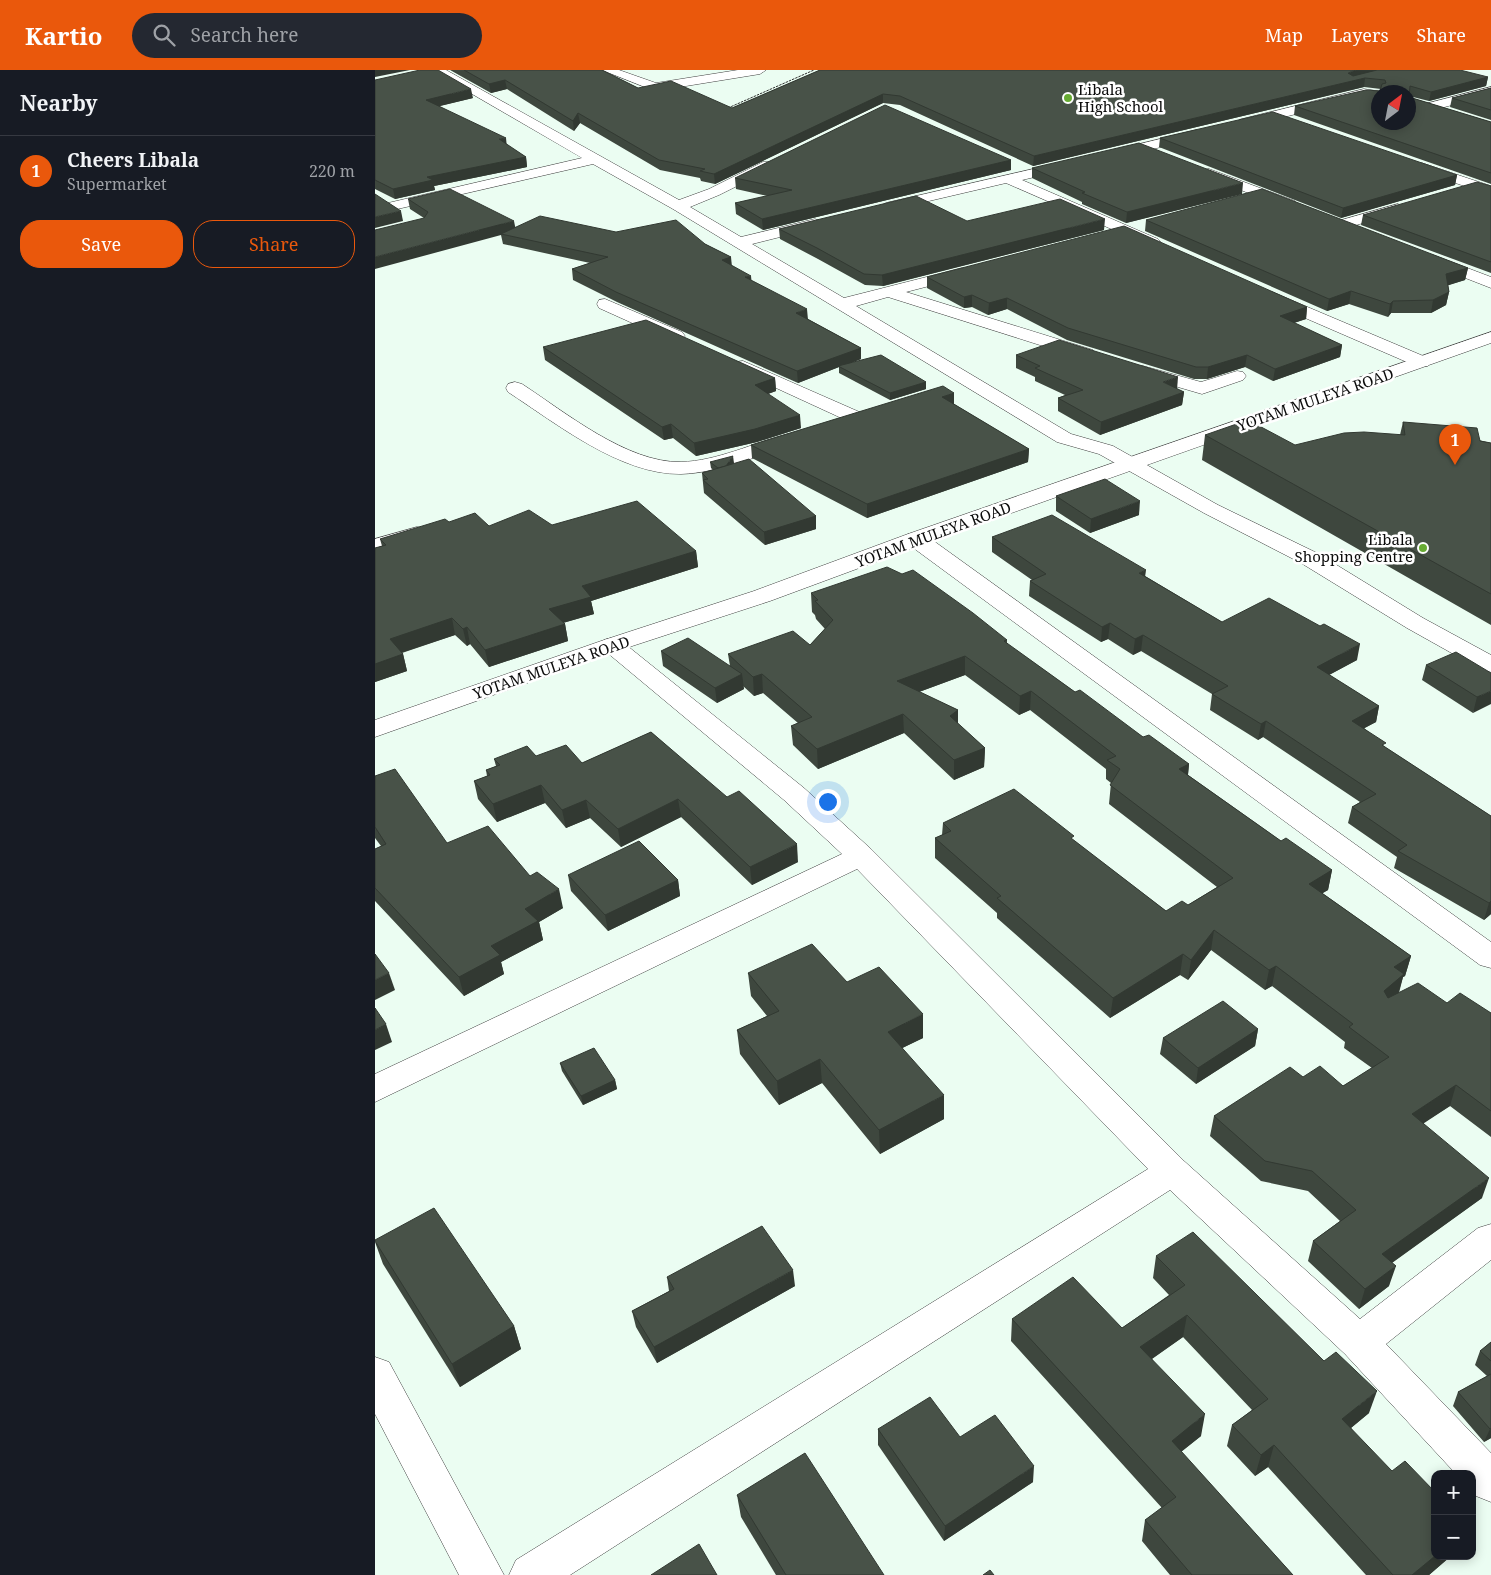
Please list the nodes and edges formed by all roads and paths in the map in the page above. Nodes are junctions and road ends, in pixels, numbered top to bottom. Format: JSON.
{"nodes":[{"id":1,"x":608,"y":70,"type":"edge"},
{"id":2,"x":760,"y":70,"type":"edge"},
{"id":3,"x":814,"y":70,"type":"edge"},
{"id":4,"x":434,"y":71,"type":"edge"},
{"id":5,"x":1491,"y":91,"type":"edge"},
{"id":6,"x":1371,"y":93,"type":"edge"},
{"id":7,"x":1416,"y":103,"type":"edge"},
{"id":8,"x":1429,"y":107,"type":"junction"},
{"id":9,"x":724,"y":110,"type":"edge"},
{"id":10,"x":1274,"y":115,"type":"junction"},
{"id":11,"x":1455,"y":115,"type":"edge"},
{"id":12,"x":1301,"y":125,"type":"edge"},
{"id":13,"x":1227,"y":127,"type":"edge"},
{"id":14,"x":1208,"y":132,"type":"edge"},
{"id":15,"x":1142,"y":148,"type":"junction"},
{"id":16,"x":782,"y":158,"type":"edge"},
{"id":17,"x":1097,"y":158,"type":"edge"},
{"id":18,"x":1170,"y":158,"type":"edge"},
{"id":19,"x":595,"y":159,"type":"junction"},
{"id":20,"x":1079,"y":162,"type":"edge"},
{"id":21,"x":1411,"y":163,"type":"edge"},
{"id":22,"x":1198,"y":169,"type":"edge"},
{"id":23,"x":1012,"y":172,"type":"junction"},
{"id":24,"x":1491,"y":181,"type":"edge"},
{"id":25,"x":1475,"y":185,"type":"junction"},
{"id":26,"x":1491,"y":191,"type":"edge"},
{"id":27,"x":1263,"y":194,"type":"junction"},
{"id":28,"x":1446,"y":194,"type":"edge"},
{"id":29,"x":1236,"y":201,"type":"edge"},
{"id":30,"x":1409,"y":205,"type":"edge"},
{"id":31,"x":678,"y":206,"type":"junction"},
{"id":32,"x":870,"y":211,"type":"edge"},
{"id":33,"x":1308,"y":211,"type":"edge"},
{"id":34,"x":1325,"y":217,"type":"edge"},
{"id":35,"x":414,"y":219,"type":"edge"},
{"id":36,"x":833,"y":220,"type":"edge"},
{"id":37,"x":1152,"y":222,"type":"edge"},
{"id":38,"x":1343,"y":224,"type":"junction"},
{"id":39,"x":1124,"y":229,"type":"junction"},
{"id":40,"x":1361,"y":231,"type":"edge"},
{"id":41,"x":1096,"y":237,"type":"edge"},
{"id":42,"x":739,"y":242,"type":"junction"},
{"id":43,"x":1169,"y":250,"type":"edge"},
{"id":44,"x":1417,"y":253,"type":"edge"},
{"id":45,"x":975,"y":270,"type":"edge"},
{"id":46,"x":1491,"y":283,"type":"edge"},
{"id":47,"x":1259,"y":291,"type":"edge"},
{"id":48,"x":891,"y":293,"type":"junction"},
{"id":49,"x":605,"y":304,"type":"dead end"},
{"id":50,"x":842,"y":304,"type":"junction"},
{"id":51,"x":1491,"y":337,"type":"edge"},
{"id":52,"x":695,"y":344,"type":"edge"},
{"id":53,"x":1106,"y":360,"type":"edge"},
{"id":54,"x":731,"y":361,"type":"edge"},
{"id":55,"x":1422,"y":362,"type":"junction"},
{"id":56,"x":1123,"y":365,"type":"edge"},
{"id":57,"x":1237,"y":376,"type":"dead end"},
{"id":58,"x":973,"y":382,"type":"junction"},
{"id":59,"x":515,"y":388,"type":"dead end"},
{"id":60,"x":946,"y":390,"type":"edge"},
{"id":61,"x":829,"y":427,"type":"edge"},
{"id":62,"x":810,"y":433,"type":"edge"},
{"id":63,"x":1127,"y":464,"type":"junction"},
{"id":64,"x":437,"y":527,"type":"edge"},
{"id":65,"x":916,"y":539,"type":"junction"},
{"id":66,"x":375,"y":546,"type":"edge"},
{"id":67,"x":612,"y":645,"type":"junction"},
{"id":68,"x":1491,"y":665,"type":"edge"},
{"id":69,"x":375,"y":729,"type":"edge"},
{"id":70,"x":861,"y":856,"type":"junction"},
{"id":71,"x":1491,"y":957,"type":"edge"},
{"id":72,"x":375,"y":1089,"type":"edge"},
{"id":73,"x":1172,"y":1170,"type":"junction"},
{"id":74,"x":1491,"y":1239,"type":"edge"},
{"id":75,"x":1359,"y":1342,"type":"junction"},
{"id":76,"x":375,"y":1375,"type":"edge"},
{"id":77,"x":1491,"y":1482,"type":"edge"},
{"id":78,"x":482,"y":1575,"type":"edge"},
{"id":79,"x":531,"y":1575,"type":"edge"}],
"edges":[{"from":1,"to":2,"type":"street"},
{"from":3,"to":9,"type":"path"},
{"from":4,"to":19,"type":"street"},
{"from":5,"to":8,"type":"street"},
{"from":6,"to":10,"type":"street"},
{"from":7,"to":8,"type":"street"},
{"from":8,"to":11,"type":"street"},
{"from":10,"to":12,"type":"street"},
{"from":10,"to":13,"type":"street"},
{"from":14,"to":15,"type":"street"},
{"from":15,"to":17,"type":"street"},
{"from":15,"to":18,"type":"street"},
{"from":16,"to":31,"type":"street"},
{"from":19,"to":31,"type":"street"},
{"from":19,"to":35,"type":"street"},
{"from":20,"to":23,"type":"street"},
{"from":21,"to":25,"type":"street"},
{"from":22,"to":27,"type":"street"},
{"from":23,"to":32,"type":"street"},
{"from":23,"to":39,"type":"street"},
{"from":24,"to":25,"type":"street"},
{"from":25,"to":26,"type":"street"},
{"from":25,"to":28,"type":"street"},
{"from":27,"to":29,"type":"street"},
{"from":27,"to":33,"type":"street"},
{"from":30,"to":38,"type":"street"},
{"from":31,"to":42,"type":"street"},
{"from":34,"to":38,"type":"street"},
{"from":36,"to":42,"type":"street"},
{"from":37,"to":39,"type":"street"},
{"from":38,"to":40,"type":"street"},
{"from":39,"to":41,"type":"street"},
{"from":39,"to":43,"type":"street"},
{"from":42,"to":50,"type":"street"},
{"from":44,"to":46,"type":"street"},
{"from":45,"to":48,"type":"street"},
{"from":47,"to":55,"type":"street"},
{"from":48,"to":50,"type":"street"},
{"from":48,"to":53,"type":"street"},
{"from":49,"to":52,"type":"street"},
{"from":50,"to":58,"type":"street"},
{"from":51,"to":55,"type":"street","name":"YOTAM MULEYA ROAD"},
{"from":54,"to":61,"type":"street"},
{"from":55,"to":63,"type":"street","name":"YOTAM MULEYA ROAD"},
{"from":56,"to":57,"type":"street"},
{"from":58,"to":60,"type":"street"},
{"from":58,"to":63,"type":"street"},
{"from":59,"to":62,"type":"street"},
{"from":63,"to":65,"type":"street","name":"YOTAM MULEYA ROAD"},
{"from":63,"to":68,"type":"street"},
{"from":64,"to":66,"type":"street"},
{"from":65,"to":67,"type":"street","name":"YOTAM MULEYA ROAD"},
{"from":65,"to":71,"type":"street"},
{"from":67,"to":69,"type":"street","name":"YOTAM MULEYA ROAD"},
{"from":67,"to":70,"type":"street"},
{"from":70,"to":72,"type":"street"},
{"from":70,"to":73,"type":"street"},
{"from":73,"to":75,"type":"street"},
{"from":73,"to":79,"type":"street"},
{"from":74,"to":75,"type":"street"},
{"from":75,"to":77,"type":"street"},
{"from":76,"to":78,"type":"street"}]}
